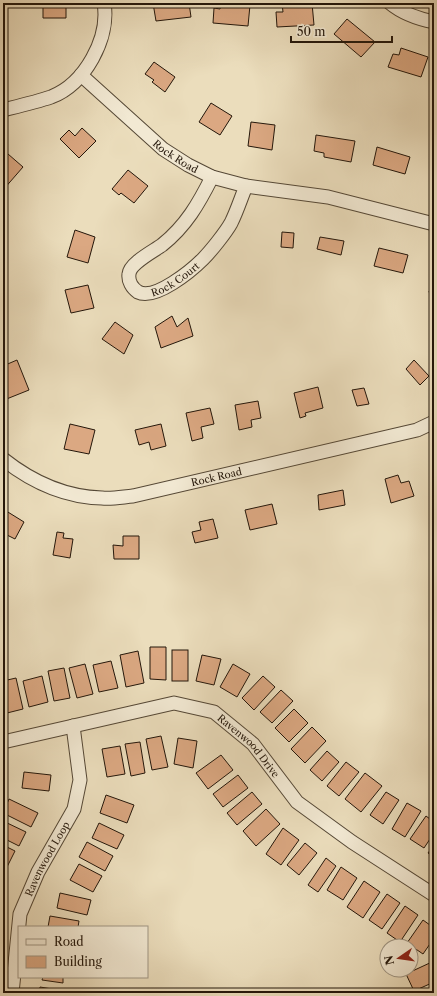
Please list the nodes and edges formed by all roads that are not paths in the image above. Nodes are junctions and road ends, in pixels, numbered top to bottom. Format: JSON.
{"nodes":[{"id":1,"x":104,"y":3,"type":"edge"},
{"id":2,"x":390,"y":3,"type":"edge"},
{"id":3,"x":434,"y":22,"type":"edge"},
{"id":4,"x":81,"y":75,"type":"junction"},
{"id":5,"x":3,"y":110,"type":"edge"},
{"id":6,"x":212,"y":177,"type":"junction"},
{"id":7,"x":246,"y":186,"type":"junction"},
{"id":8,"x":434,"y":224,"type":"edge"},
{"id":9,"x":434,"y":422,"type":"edge"},
{"id":10,"x":3,"y":459,"type":"edge"},
{"id":11,"x":73,"y":726,"type":"junction"},
{"id":12,"x":3,"y":742,"type":"edge"},
{"id":13,"x":434,"y":895,"type":"edge"},
{"id":14,"x":19,"y":926,"type":"edge"},
{"id":15,"x":18,"y":934,"type":"edge"},
{"id":16,"x":12,"y":993,"type":"edge"}],
"edges":[{"from":1,"to":4,"type":"street"},
{"from":2,"to":3,"type":"street"},
{"from":4,"to":5,"type":"street"},
{"from":4,"to":6,"type":"street","name":"Rock Road"},
{"from":6,"to":7,"type":"street","name":"Rock Road"},
{"from":6,"to":7,"type":"street","name":"Rock Court"},
{"from":7,"to":8,"type":"street","name":"Rock Road"},
{"from":9,"to":10,"type":"street","name":"Rock Road"},
{"from":11,"to":12,"type":"street","name":"Ravenwood Drive"},
{"from":11,"to":13,"type":"street","name":"Ravenwood Drive"},
{"from":11,"to":14,"type":"street","name":"Ravenwood Loop"},
{"from":15,"to":16,"type":"street","name":"Ravenwood Loop"}]}
